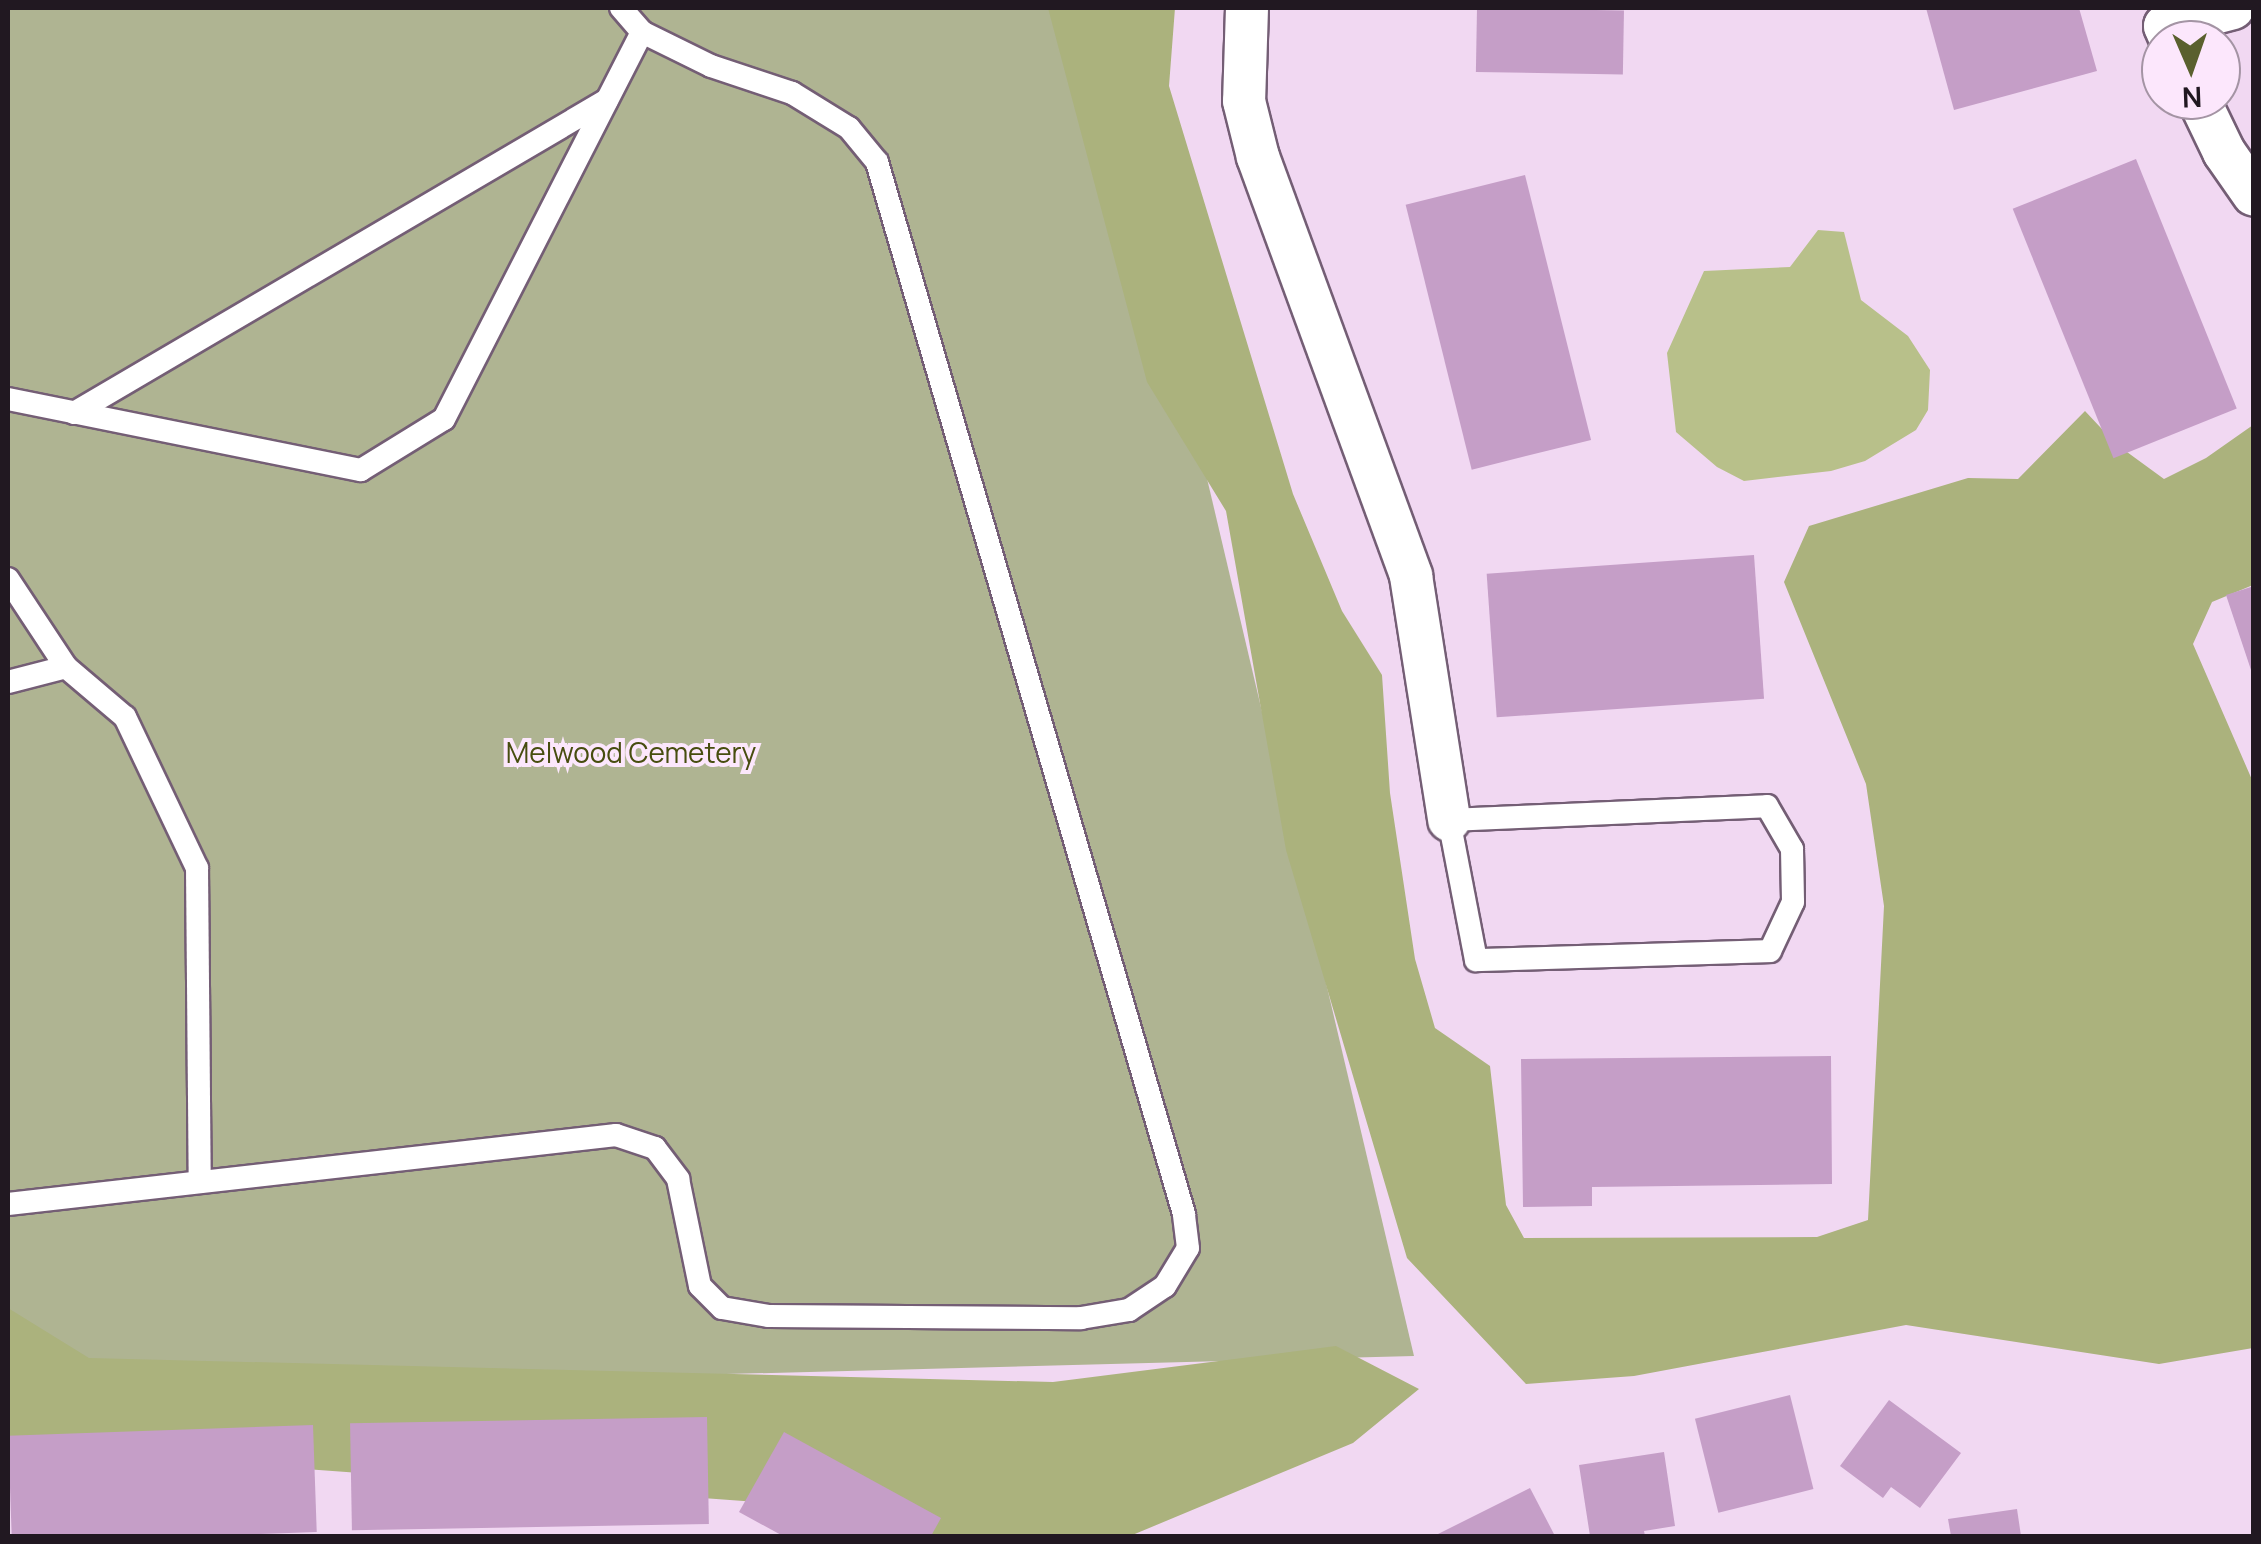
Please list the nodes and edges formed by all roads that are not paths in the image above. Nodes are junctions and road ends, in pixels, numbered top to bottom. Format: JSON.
{"nodes":[{"id":1,"x":620,"y":8,"type":"edge"},
{"id":2,"x":1247,"y":8,"type":"edge"},
{"id":3,"x":2233,"y":8,"type":"edge"},
{"id":4,"x":2185,"y":20,"type":"edge"},
{"id":5,"x":642,"y":32,"type":"junction"},
{"id":6,"x":607,"y":100,"type":"junction"},
{"id":7,"x":2209,"y":120,"type":"edge"},
{"id":8,"x":2254,"y":195,"type":"edge"},
{"id":9,"x":8,"y":399,"type":"edge"},
{"id":10,"x":74,"y":412,"type":"junction"},
{"id":11,"x":8,"y":579,"type":"edge"},
{"id":12,"x":66,"y":667,"type":"junction"},
{"id":13,"x":8,"y":682,"type":"edge"},
{"id":14,"x":1449,"y":820,"type":"junction"},
{"id":15,"x":200,"y":1182,"type":"junction"},
{"id":16,"x":8,"y":1204,"type":"edge"}],
"edges":[{"from":1,"to":5,"type":"lane"},
{"from":2,"to":14,"type":"street"},
{"from":3,"to":4,"type":"street"},
{"from":5,"to":6,"type":"lane"},
{"from":5,"to":15,"type":"lane"},
{"from":6,"to":10,"type":"lane"},
{"from":6,"to":10,"type":"lane"},
{"from":7,"to":8,"type":"street"},
{"from":9,"to":10,"type":"lane"},
{"from":11,"to":12,"type":"lane"},
{"from":12,"to":13,"type":"lane"},
{"from":12,"to":15,"type":"lane"},
{"from":14,"to":14,"type":"lane"},
{"from":15,"to":16,"type":"lane"}]}
